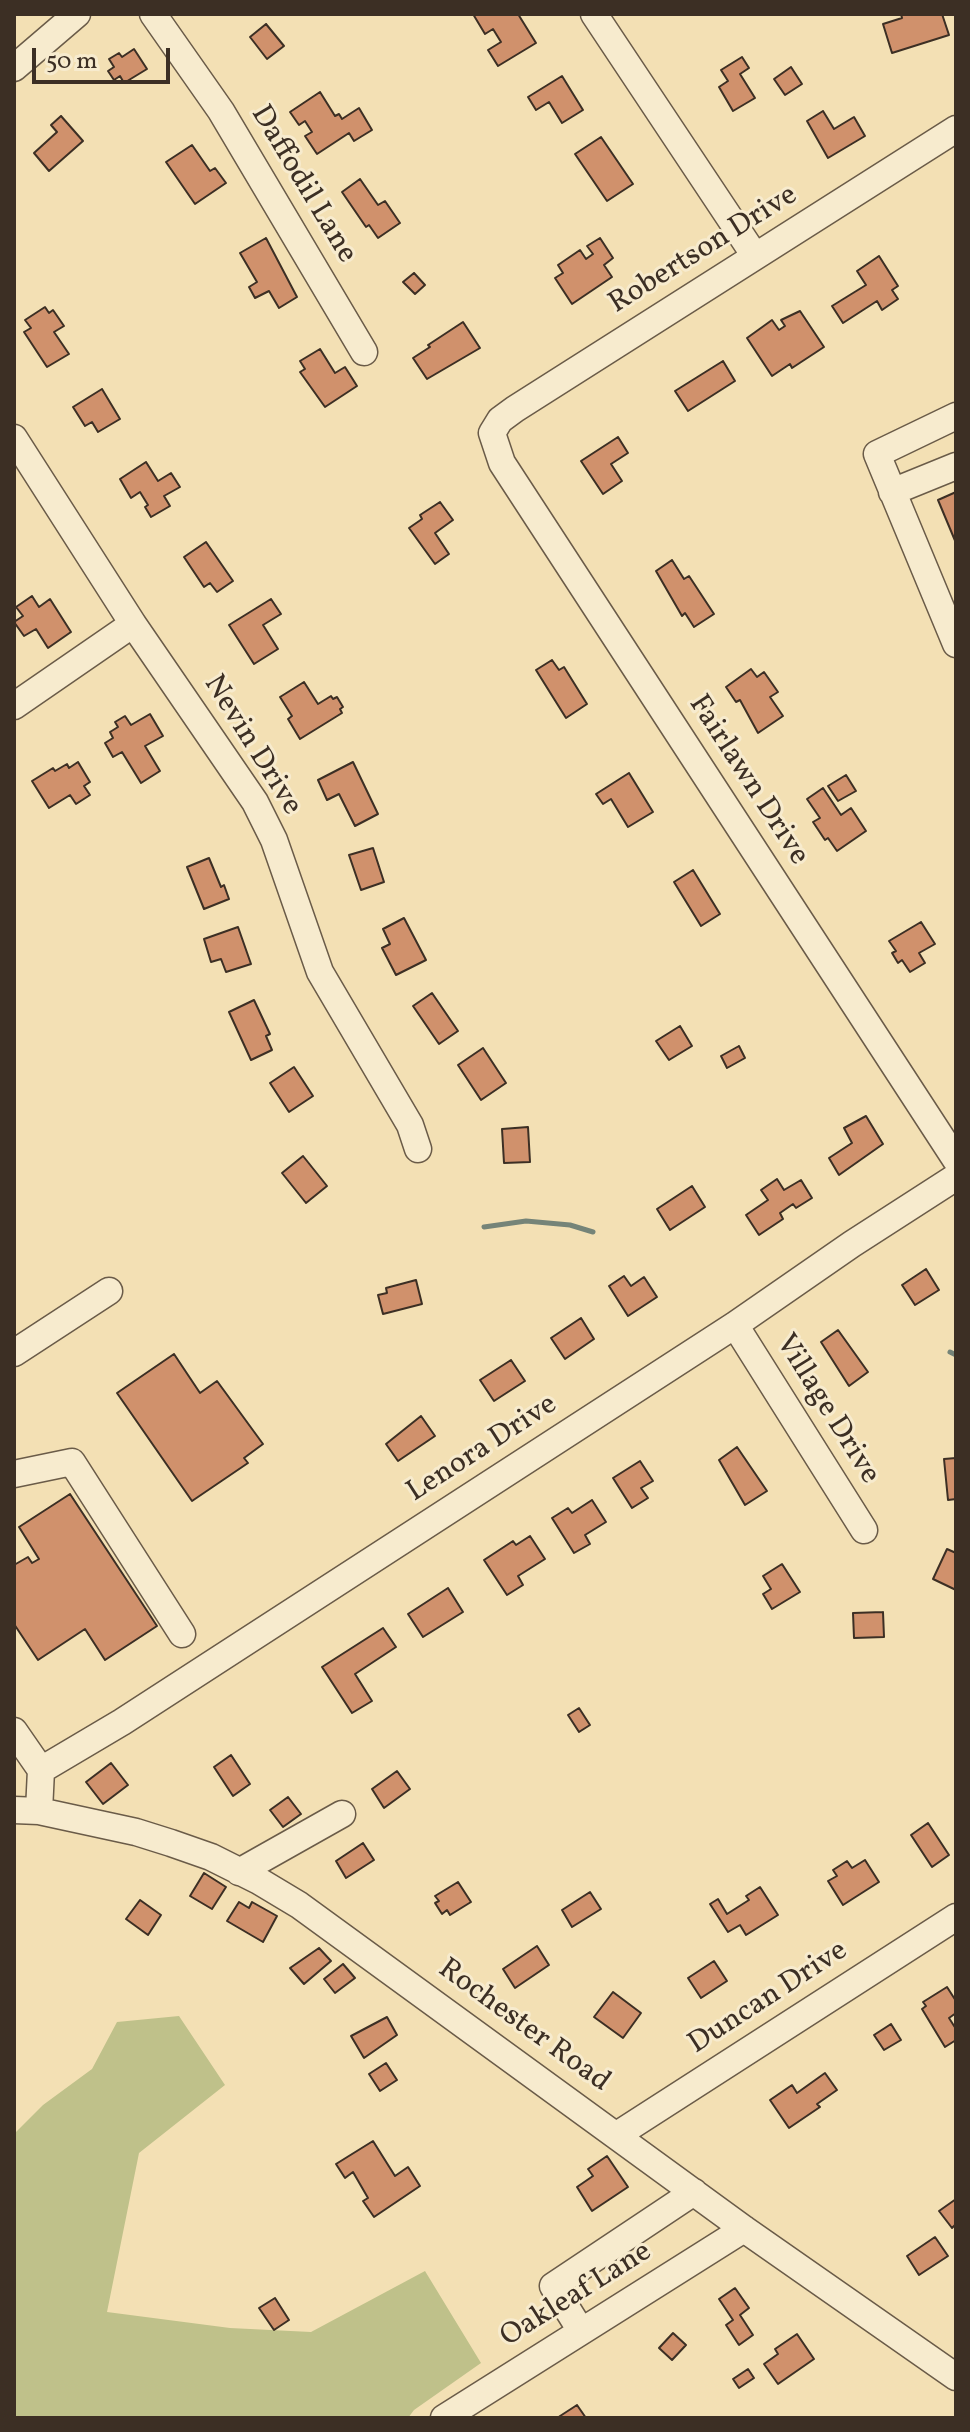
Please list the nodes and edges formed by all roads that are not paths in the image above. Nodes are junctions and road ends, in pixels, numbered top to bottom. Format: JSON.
{"nodes":[{"id":1,"x":77,"y":14,"type":"edge"},
{"id":2,"x":153,"y":14,"type":"edge"},
{"id":3,"x":594,"y":14,"type":"edge"},
{"id":4,"x":14,"y":68,"type":"edge"},
{"id":5,"x":956,"y":129,"type":"edge"},
{"id":6,"x":755,"y":256,"type":"junction"},
{"id":7,"x":364,"y":352,"type":"dead end"},
{"id":8,"x":956,"y":416,"type":"edge"},
{"id":9,"x":492,"y":433,"type":"joint"},
{"id":10,"x":14,"y":438,"type":"edge"},
{"id":11,"x":956,"y":466,"type":"edge"},
{"id":12,"x":892,"y":492,"type":"junction"},
{"id":13,"x":133,"y":624,"type":"junction"},
{"id":14,"x":956,"y":644,"type":"edge"},
{"id":15,"x":14,"y":706,"type":"edge"},
{"id":16,"x":418,"y":1149,"type":"dead end"},
{"id":17,"x":956,"y":1160,"type":"edge"},
{"id":18,"x":956,"y":1177,"type":"edge"},
{"id":19,"x":109,"y":1291,"type":"dead end"},
{"id":20,"x":735,"y":1325,"type":"junction"},
{"id":21,"x":14,"y":1353,"type":"edge"},
{"id":22,"x":14,"y":1474,"type":"edge"},
{"id":23,"x":864,"y":1530,"type":"dead end"},
{"id":24,"x":182,"y":1634,"type":"dead end"},
{"id":25,"x":14,"y":1731,"type":"edge"},
{"id":26,"x":41,"y":1770,"type":"junction"},
{"id":27,"x":26,"y":1810,"type":"edge"},
{"id":28,"x":342,"y":1814,"type":"dead end"},
{"id":29,"x":239,"y":1872,"type":"junction"},
{"id":30,"x":956,"y":1917,"type":"edge"},
{"id":31,"x":617,"y":2135,"type":"junction"},
{"id":32,"x":694,"y":2192,"type":"junction"},
{"id":33,"x":744,"y":2229,"type":"junction"},
{"id":34,"x":581,"y":2331,"type":"junction"},
{"id":35,"x":951,"y":2366,"type":"edge"},
{"id":36,"x":444,"y":2418,"type":"edge"}],
"edges":[{"from":1,"to":4,"type":"street"},
{"from":2,"to":7,"type":"street","name":"Daffodil Lane"},
{"from":3,"to":6,"type":"street"},
{"from":5,"to":6,"type":"street","name":"Robertson Drive"},
{"from":6,"to":9,"type":"street","name":"Robertson Drive"},
{"from":8,"to":12,"type":"street"},
{"from":9,"to":17,"type":"street","name":"Fairlawn Drive"},
{"from":10,"to":13,"type":"street","name":"Nevin Drive"},
{"from":11,"to":12,"type":"street"},
{"from":12,"to":14,"type":"street"},
{"from":13,"to":15,"type":"street"},
{"from":13,"to":16,"type":"street","name":"Nevin Drive"},
{"from":18,"to":20,"type":"street","name":"Lenora Drive"},
{"from":19,"to":21,"type":"street"},
{"from":20,"to":23,"type":"street","name":"Village Drive"},
{"from":20,"to":26,"type":"street","name":"Lenora Drive"},
{"from":22,"to":24,"type":"street"},
{"from":25,"to":26,"type":"street"},
{"from":26,"to":27,"type":"street"},
{"from":27,"to":29,"type":"street","name":"Rochester Road"},
{"from":28,"to":29,"type":"street"},
{"from":29,"to":31,"type":"street","name":"Rochester Road"},
{"from":30,"to":31,"type":"street","name":"Duncan Drive"},
{"from":31,"to":32,"type":"street","name":"Rochester Road"},
{"from":32,"to":33,"type":"street","name":"Rochester Road"},
{"from":32,"to":34,"type":"street"},
{"from":33,"to":34,"type":"street","name":"Oakleaf Lane"},
{"from":33,"to":35,"type":"street","name":"Rochester Road"},
{"from":34,"to":36,"type":"street","name":"Oakleaf Lane"}]}
